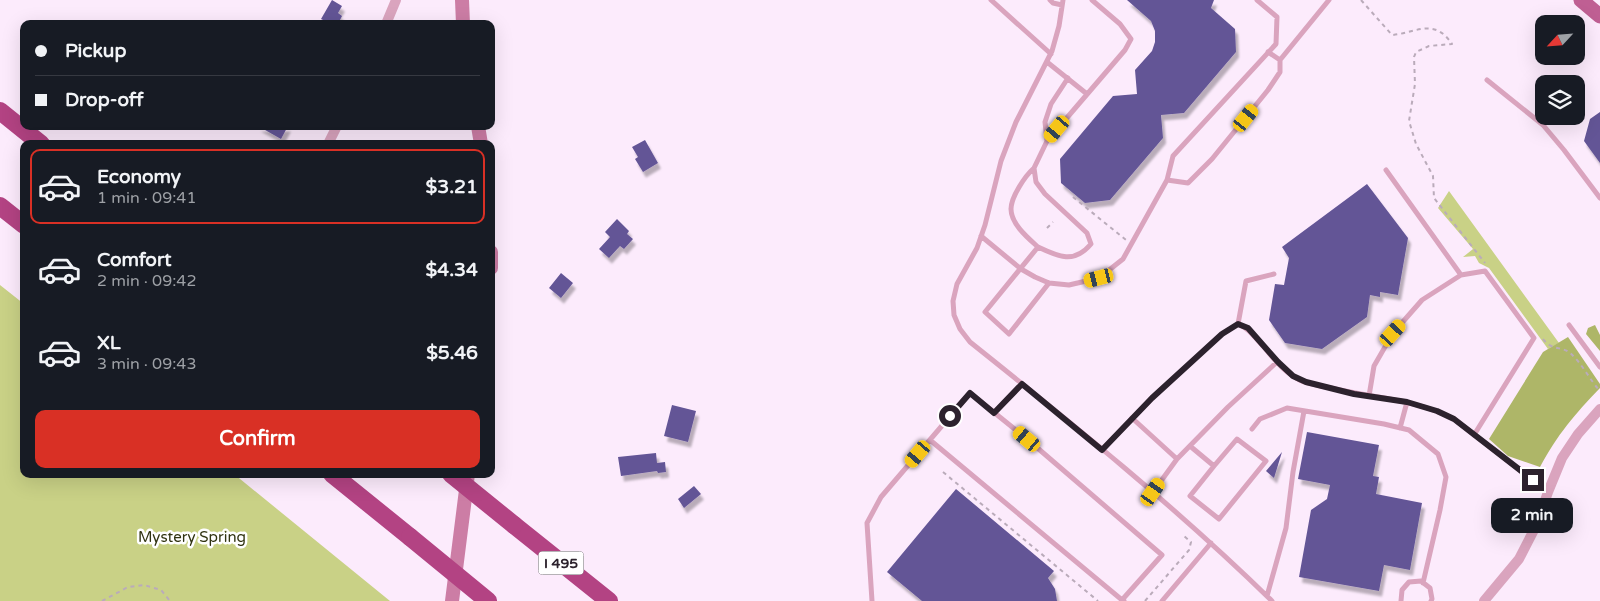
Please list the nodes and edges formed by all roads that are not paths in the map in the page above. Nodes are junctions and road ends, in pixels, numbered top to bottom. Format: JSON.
{"nodes":[{"id":1,"x":396,"y":0,"type":"edge"},
{"id":2,"x":462,"y":0,"type":"edge"},
{"id":3,"x":991,"y":0,"type":"edge"},
{"id":4,"x":1050,"y":0,"type":"edge"},
{"id":5,"x":1092,"y":0,"type":"edge"},
{"id":6,"x":1257,"y":0,"type":"edge"},
{"id":7,"x":1329,"y":0,"type":"edge"},
{"id":8,"x":1580,"y":0,"type":"edge"},
{"id":9,"x":1062,"y":2,"type":"edge"},
{"id":10,"x":1600,"y":16,"type":"edge"},
{"id":11,"x":388,"y":20,"type":"edge"},
{"id":12,"x":463,"y":20,"type":"edge"},
{"id":13,"x":1268,"y":52,"type":"junction"},
{"id":14,"x":1051,"y":54,"type":"junction"},
{"id":15,"x":1280,"y":60,"type":"junction"},
{"id":16,"x":1047,"y":62,"type":"junction"},
{"id":17,"x":1068,"y":78,"type":"junction"},
{"id":18,"x":1487,"y":80,"type":"dead end"},
{"id":19,"x":1087,"y":94,"type":"junction"},
{"id":20,"x":0,"y":111,"type":"edge"},
{"id":21,"x":20,"y":127,"type":"edge"},
{"id":22,"x":24,"y":130,"type":"edge"},
{"id":23,"x":36,"y":140,"type":"edge"},
{"id":24,"x":1047,"y":141,"type":"junction"},
{"id":25,"x":1034,"y":168,"type":"junction"},
{"id":26,"x":1386,"y":170,"type":"dead end"},
{"id":27,"x":1167,"y":180,"type":"junction"},
{"id":28,"x":1600,"y":198,"type":"edge"},
{"id":29,"x":0,"y":206,"type":"edge"},
{"id":30,"x":20,"y":222,"type":"edge"},
{"id":31,"x":981,"y":236,"type":"junction"},
{"id":32,"x":1038,"y":247,"type":"junction"},
{"id":33,"x":1021,"y":269,"type":"junction"},
{"id":34,"x":1274,"y":274,"type":"dead end"},
{"id":35,"x":1461,"y":275,"type":"junction"},
{"id":36,"x":1049,"y":284,"type":"junction"},
{"id":37,"x":1238,"y":324,"type":"junction"},
{"id":38,"x":1570,"y":325,"type":"dead end"},
{"id":39,"x":1278,"y":362,"type":"junction"},
{"id":40,"x":1600,"y":367,"type":"edge"},
{"id":41,"x":1022,"y":384,"type":"junction"},
{"id":42,"x":1369,"y":396,"type":"junction"},
{"id":43,"x":1407,"y":402,"type":"junction"},
{"id":44,"x":1600,"y":409,"type":"edge"},
{"id":45,"x":1304,"y":411,"type":"junction"},
{"id":46,"x":994,"y":413,"type":"junction"},
{"id":47,"x":1132,"y":418,"type":"junction"},
{"id":48,"x":1400,"y":428,"type":"junction"},
{"id":49,"x":1252,"y":429,"type":"dead end"},
{"id":50,"x":1474,"y":435,"type":"junction"},
{"id":51,"x":930,"y":440,"type":"junction"},
{"id":52,"x":1190,"y":446,"type":"junction"},
{"id":53,"x":1102,"y":450,"type":"junction"},
{"id":54,"x":1177,"y":459,"type":"junction"},
{"id":55,"x":1214,"y":466,"type":"junction"},
{"id":56,"x":337,"y":478,"type":"edge"},
{"id":57,"x":456,"y":478,"type":"edge"},
{"id":58,"x":467,"y":478,"type":"edge"},
{"id":59,"x":1153,"y":492,"type":"junction"},
{"id":60,"x":1548,"y":492,"type":"junction"},
{"id":61,"x":1211,"y":543,"type":"junction"},
{"id":62,"x":1423,"y":583,"type":"junction"},
{"id":63,"x":1267,"y":596,"type":"junction"},
{"id":64,"x":1123,"y":600,"type":"edge"},
{"id":65,"x":452,"y":601,"type":"edge"},
{"id":66,"x":488,"y":601,"type":"edge"},
{"id":67,"x":609,"y":601,"type":"edge"},
{"id":68,"x":872,"y":601,"type":"edge"},
{"id":69,"x":1162,"y":601,"type":"edge"},
{"id":70,"x":1272,"y":601,"type":"edge"},
{"id":71,"x":1400,"y":601,"type":"edge"},
{"id":72,"x":1431,"y":601,"type":"edge"},
{"id":73,"x":1484,"y":601,"type":"edge"}],
"edges":[{"from":1,"to":11,"type":"street"},
{"from":2,"to":12,"type":"street"},
{"from":3,"to":14,"type":"lane"},
{"from":4,"to":9,"type":"lane"},
{"from":5,"to":19,"type":"lane"},
{"from":6,"to":13,"type":"lane"},
{"from":7,"to":15,"type":"lane"},
{"from":8,"to":10,"type":"main road"},
{"from":9,"to":14,"type":"lane"},
{"from":13,"to":15,"type":"lane"},
{"from":13,"to":27,"type":"lane"},
{"from":14,"to":16,"type":"lane"},
{"from":15,"to":27,"type":"lane"},
{"from":16,"to":17,"type":"lane"},
{"from":16,"to":31,"type":"lane"},
{"from":17,"to":19,"type":"lane"},
{"from":17,"to":24,"type":"lane"},
{"from":18,"to":28,"type":"lane"},
{"from":19,"to":24,"type":"lane"},
{"from":20,"to":21,"type":"highway"},
{"from":22,"to":23,"type":"highway"},
{"from":24,"to":25,"type":"lane"},
{"from":25,"to":32,"type":"lane"},
{"from":25,"to":32,"type":"lane"},
{"from":26,"to":35,"type":"lane"},
{"from":27,"to":36,"type":"lane"},
{"from":29,"to":30,"type":"highway"},
{"from":31,"to":33,"type":"lane"},
{"from":31,"to":41,"type":"lane"},
{"from":32,"to":33,"type":"lane"},
{"from":33,"to":36,"type":"lane"},
{"from":33,"to":36,"type":"lane"},
{"from":34,"to":37,"type":"lane"},
{"from":35,"to":42,"type":"lane"},
{"from":35,"to":50,"type":"lane"},
{"from":37,"to":39,"type":"lane"},
{"from":37,"to":47,"type":"lane"},
{"from":38,"to":40,"type":"lane"},
{"from":39,"to":42,"type":"lane"},
{"from":39,"to":52,"type":"lane"},
{"from":41,"to":46,"type":"lane"},
{"from":41,"to":53,"type":"lane"},
{"from":42,"to":43,"type":"lane"},
{"from":43,"to":48,"type":"lane"},
{"from":43,"to":50,"type":"lane"},
{"from":44,"to":60,"type":"street"},
{"from":45,"to":48,"type":"lane"},
{"from":45,"to":49,"type":"lane"},
{"from":45,"to":63,"type":"lane"},
{"from":46,"to":51,"type":"lane"},
{"from":46,"to":64,"type":"lane"},
{"from":47,"to":53,"type":"lane"},
{"from":47,"to":54,"type":"lane"},
{"from":48,"to":62,"type":"lane"},
{"from":50,"to":60,"type":"lane"},
{"from":51,"to":64,"type":"lane"},
{"from":51,"to":68,"type":"lane"},
{"from":52,"to":54,"type":"lane"},
{"from":52,"to":55,"type":"lane"},
{"from":53,"to":59,"type":"lane"},
{"from":54,"to":59,"type":"lane"},
{"from":55,"to":55,"type":"lane"},
{"from":56,"to":66,"type":"highway","bridge":true},
{"from":57,"to":67,"type":"highway","number":"I 495","bridge":true},
{"from":58,"to":65,"type":"street"},
{"from":59,"to":61,"type":"lane"},
{"from":60,"to":73,"type":"street"},
{"from":61,"to":63,"type":"lane"},
{"from":61,"to":69,"type":"lane"},
{"from":62,"to":71,"type":"lane"},
{"from":62,"to":72,"type":"lane"},
{"from":63,"to":70,"type":"lane"}]}
